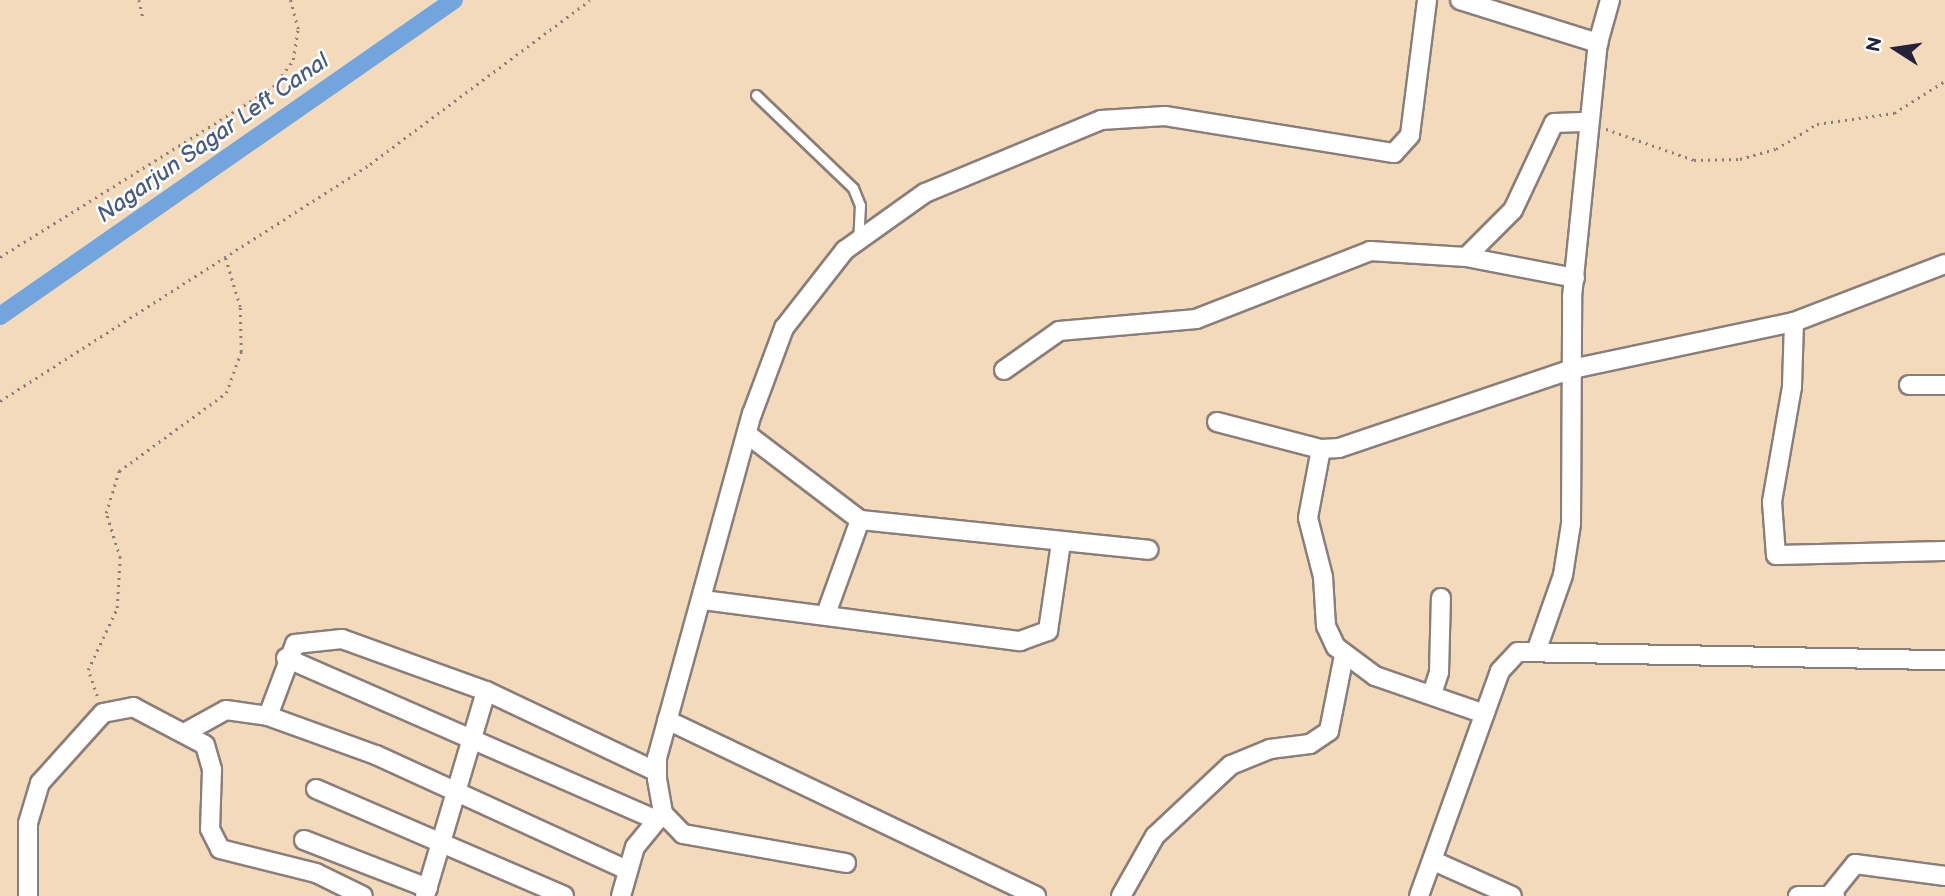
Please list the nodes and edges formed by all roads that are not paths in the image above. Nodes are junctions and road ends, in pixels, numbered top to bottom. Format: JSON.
{"nodes":[{"id":1,"x":1427,"y":0,"type":"edge"},
{"id":2,"x":1460,"y":0,"type":"edge"},
{"id":3,"x":1610,"y":0,"type":"edge"},
{"id":4,"x":1598,"y":43,"type":"junction"},
{"id":5,"x":756,"y":95,"type":"dead end"},
{"id":6,"x":1589,"y":122,"type":"junction"},
{"id":7,"x":858,"y":241,"type":"junction"},
{"id":8,"x":1466,"y":257,"type":"junction"},
{"id":9,"x":1945,"y":264,"type":"edge"},
{"id":10,"x":1575,"y":278,"type":"junction"},
{"id":11,"x":1794,"y":322,"type":"junction"},
{"id":12,"x":1572,"y":369,"type":"junction"},
{"id":13,"x":1004,"y":370,"type":"dead end"},
{"id":14,"x":1909,"y":385,"type":"dead end"},
{"id":15,"x":1945,"y":385,"type":"edge"},
{"id":16,"x":1217,"y":422,"type":"dead end"},
{"id":17,"x":747,"y":434,"type":"junction"},
{"id":18,"x":1321,"y":449,"type":"junction"},
{"id":19,"x":860,"y":520,"type":"junction"},
{"id":20,"x":1061,"y":543,"type":"junction"},
{"id":21,"x":1148,"y":550,"type":"dead end"},
{"id":22,"x":1945,"y":551,"type":"edge"},
{"id":23,"x":1441,"y":598,"type":"dead end"},
{"id":24,"x":703,"y":600,"type":"junction"},
{"id":25,"x":826,"y":614,"type":"junction"},
{"id":26,"x":1537,"y":649,"type":"junction"},
{"id":27,"x":1343,"y":655,"type":"junction"},
{"id":28,"x":286,"y":659,"type":"junction"},
{"id":29,"x":1945,"y":660,"type":"edge"},
{"id":30,"x":486,"y":691,"type":"junction"},
{"id":31,"x":1432,"y":694,"type":"junction"},
{"id":32,"x":1485,"y":715,"type":"junction"},
{"id":33,"x":268,"y":716,"type":"junction"},
{"id":34,"x":667,"y":720,"type":"junction"},
{"id":35,"x":188,"y":731,"type":"junction"},
{"id":36,"x":471,"y":737,"type":"junction"},
{"id":37,"x":657,"y":772,"type":"junction"},
{"id":38,"x":316,"y":789,"type":"dead end"},
{"id":39,"x":454,"y":789,"type":"junction"},
{"id":40,"x":660,"y":816,"type":"junction"},
{"id":41,"x":304,"y":840,"type":"dead end"},
{"id":42,"x":440,"y":841,"type":"junction"},
{"id":43,"x":1436,"y":862,"type":"junction"},
{"id":44,"x":846,"y":863,"type":"dead end"},
{"id":45,"x":625,"y":869,"type":"junction"},
{"id":46,"x":1945,"y":876,"type":"edge"},
{"id":47,"x":426,"y":892,"type":"edge"},
{"id":48,"x":1832,"y":895,"type":"edge"},
{"id":49,"x":28,"y":896,"type":"edge"},
{"id":50,"x":363,"y":896,"type":"edge"},
{"id":51,"x":564,"y":896,"type":"edge"},
{"id":52,"x":621,"y":896,"type":"edge"},
{"id":53,"x":1036,"y":896,"type":"edge"},
{"id":54,"x":1121,"y":896,"type":"edge"},
{"id":55,"x":1419,"y":896,"type":"edge"},
{"id":56,"x":1513,"y":896,"type":"edge"},
{"id":57,"x":1798,"y":896,"type":"edge"}],
"edges":[{"from":1,"to":7,"type":"street"},
{"from":2,"to":4,"type":"street"},
{"from":3,"to":4,"type":"street"},
{"from":4,"to":6,"type":"street"},
{"from":5,"to":7,"type":"lane"},
{"from":6,"to":8,"type":"street"},
{"from":6,"to":10,"type":"street"},
{"from":7,"to":17,"type":"street"},
{"from":8,"to":10,"type":"street"},
{"from":8,"to":13,"type":"street"},
{"from":9,"to":11,"type":"street"},
{"from":10,"to":12,"type":"street"},
{"from":11,"to":12,"type":"street"},
{"from":11,"to":22,"type":"street"},
{"from":12,"to":18,"type":"street"},
{"from":12,"to":26,"type":"street"},
{"from":14,"to":15,"type":"street"},
{"from":16,"to":18,"type":"street"},
{"from":17,"to":19,"type":"street"},
{"from":17,"to":24,"type":"street"},
{"from":18,"to":27,"type":"street"},
{"from":19,"to":20,"type":"street"},
{"from":19,"to":25,"type":"street"},
{"from":20,"to":21,"type":"street"},
{"from":20,"to":25,"type":"street"},
{"from":23,"to":31,"type":"street"},
{"from":24,"to":25,"type":"street"},
{"from":24,"to":34,"type":"street"},
{"from":26,"to":29,"type":"street"},
{"from":26,"to":32,"type":"street"},
{"from":27,"to":31,"type":"street"},
{"from":27,"to":54,"type":"street"},
{"from":28,"to":30,"type":"street"},
{"from":28,"to":33,"type":"street"},
{"from":28,"to":36,"type":"street"},
{"from":30,"to":36,"type":"street"},
{"from":30,"to":37,"type":"street"},
{"from":31,"to":32,"type":"street"},
{"from":32,"to":43,"type":"street"},
{"from":33,"to":35,"type":"street"},
{"from":33,"to":39,"type":"street"},
{"from":34,"to":37,"type":"street"},
{"from":34,"to":53,"type":"street"},
{"from":35,"to":49,"type":"street"},
{"from":35,"to":50,"type":"street"},
{"from":36,"to":39,"type":"street"},
{"from":36,"to":40,"type":"street"},
{"from":37,"to":40,"type":"street"},
{"from":38,"to":42,"type":"street"},
{"from":39,"to":42,"type":"street"},
{"from":39,"to":45,"type":"street"},
{"from":40,"to":44,"type":"street"},
{"from":40,"to":45,"type":"street"},
{"from":41,"to":47,"type":"street"},
{"from":42,"to":47,"type":"street"},
{"from":42,"to":51,"type":"street"},
{"from":43,"to":55,"type":"street"},
{"from":43,"to":56,"type":"street"},
{"from":45,"to":52,"type":"street"},
{"from":46,"to":48,"type":"street"},
{"from":48,"to":57,"type":"street"}]}
